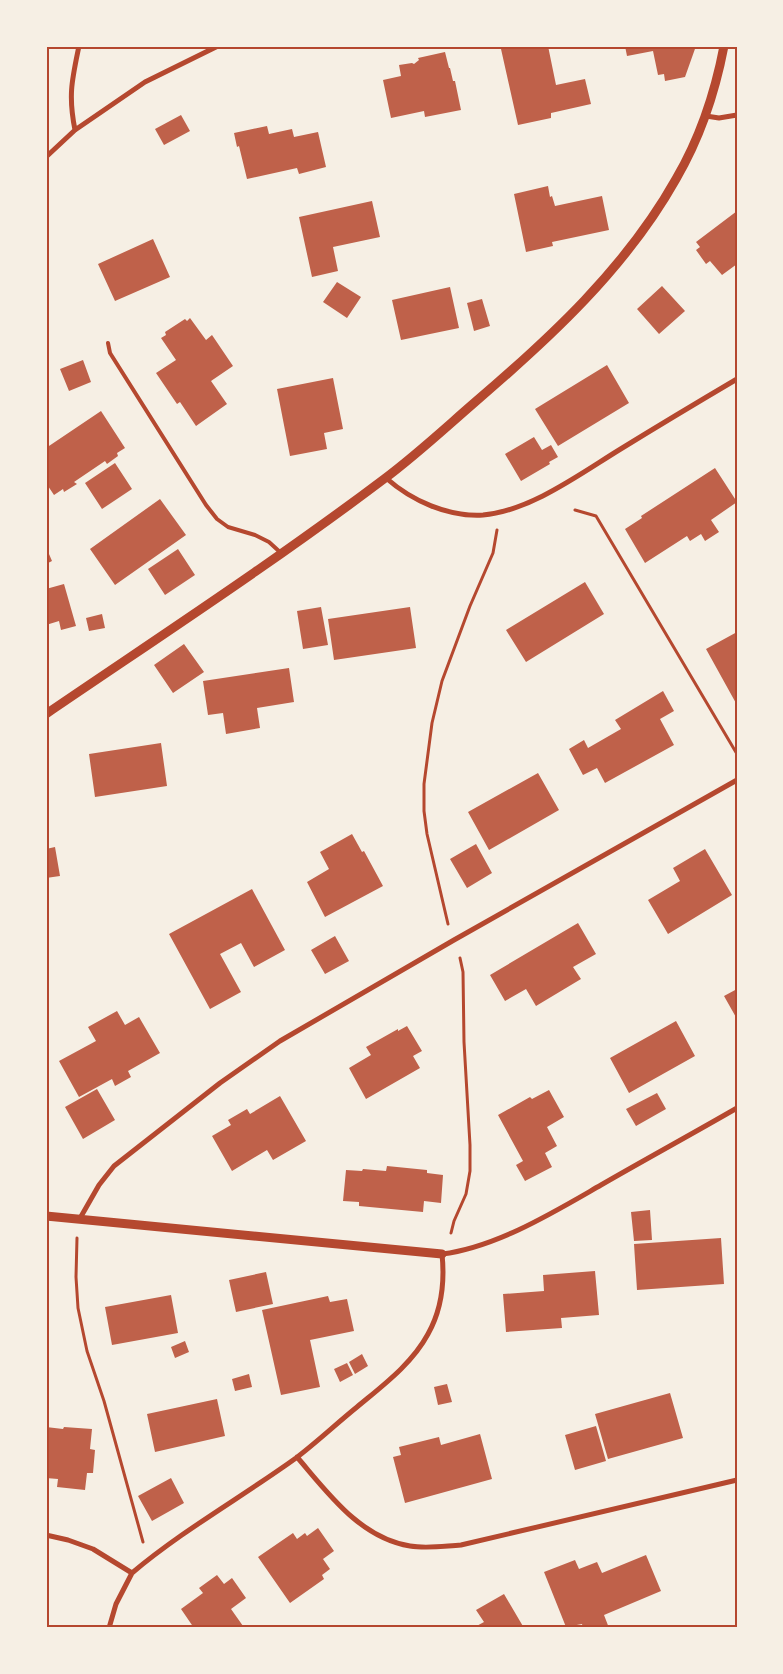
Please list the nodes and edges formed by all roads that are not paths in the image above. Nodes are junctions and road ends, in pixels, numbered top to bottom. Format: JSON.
{"nodes":[{"id":1,"x":79,"y":46,"type":"edge"},
{"id":2,"x":218,"y":46,"type":"edge"},
{"id":3,"x":724,"y":46,"type":"edge"},
{"id":4,"x":737,"y":115,"type":"edge"},
{"id":5,"x":706,"y":116,"type":"junction"},
{"id":6,"x":75,"y":130,"type":"junction"},
{"id":7,"x":46,"y":157,"type":"edge"},
{"id":8,"x":108,"y":343,"type":"dead end"},
{"id":9,"x":737,"y":379,"type":"edge"},
{"id":10,"x":386,"y":478,"type":"junction"},
{"id":11,"x":281,"y":553,"type":"junction"},
{"id":12,"x":46,"y":714,"type":"edge"},
{"id":13,"x":737,"y":780,"type":"edge"},
{"id":14,"x":737,"y":1108,"type":"edge"},
{"id":15,"x":46,"y":1216,"type":"edge"},
{"id":16,"x":78,"y":1220,"type":"junction"},
{"id":17,"x":446,"y":1254,"type":"junction"},
{"id":18,"x":296,"y":1457,"type":"junction"},
{"id":19,"x":737,"y":1480,"type":"edge"},
{"id":20,"x":46,"y":1535,"type":"edge"},
{"id":21,"x":132,"y":1573,"type":"junction"},
{"id":22,"x":109,"y":1628,"type":"edge"}],
"edges":[{"from":1,"to":6,"type":"street"},
{"from":2,"to":6,"type":"street"},
{"from":3,"to":5,"type":"street"},
{"from":4,"to":5,"type":"street"},
{"from":5,"to":10,"type":"street"},
{"from":6,"to":7,"type":"street"},
{"from":8,"to":11,"type":"lane"},
{"from":9,"to":10,"type":"street"},
{"from":10,"to":11,"type":"street"},
{"from":11,"to":12,"type":"street"},
{"from":13,"to":16,"type":"street"},
{"from":14,"to":17,"type":"street"},
{"from":15,"to":16,"type":"street"},
{"from":16,"to":17,"type":"street"},
{"from":17,"to":18,"type":"street"},
{"from":18,"to":19,"type":"street"},
{"from":18,"to":21,"type":"street"},
{"from":20,"to":21,"type":"street"},
{"from":21,"to":22,"type":"street"}]}
